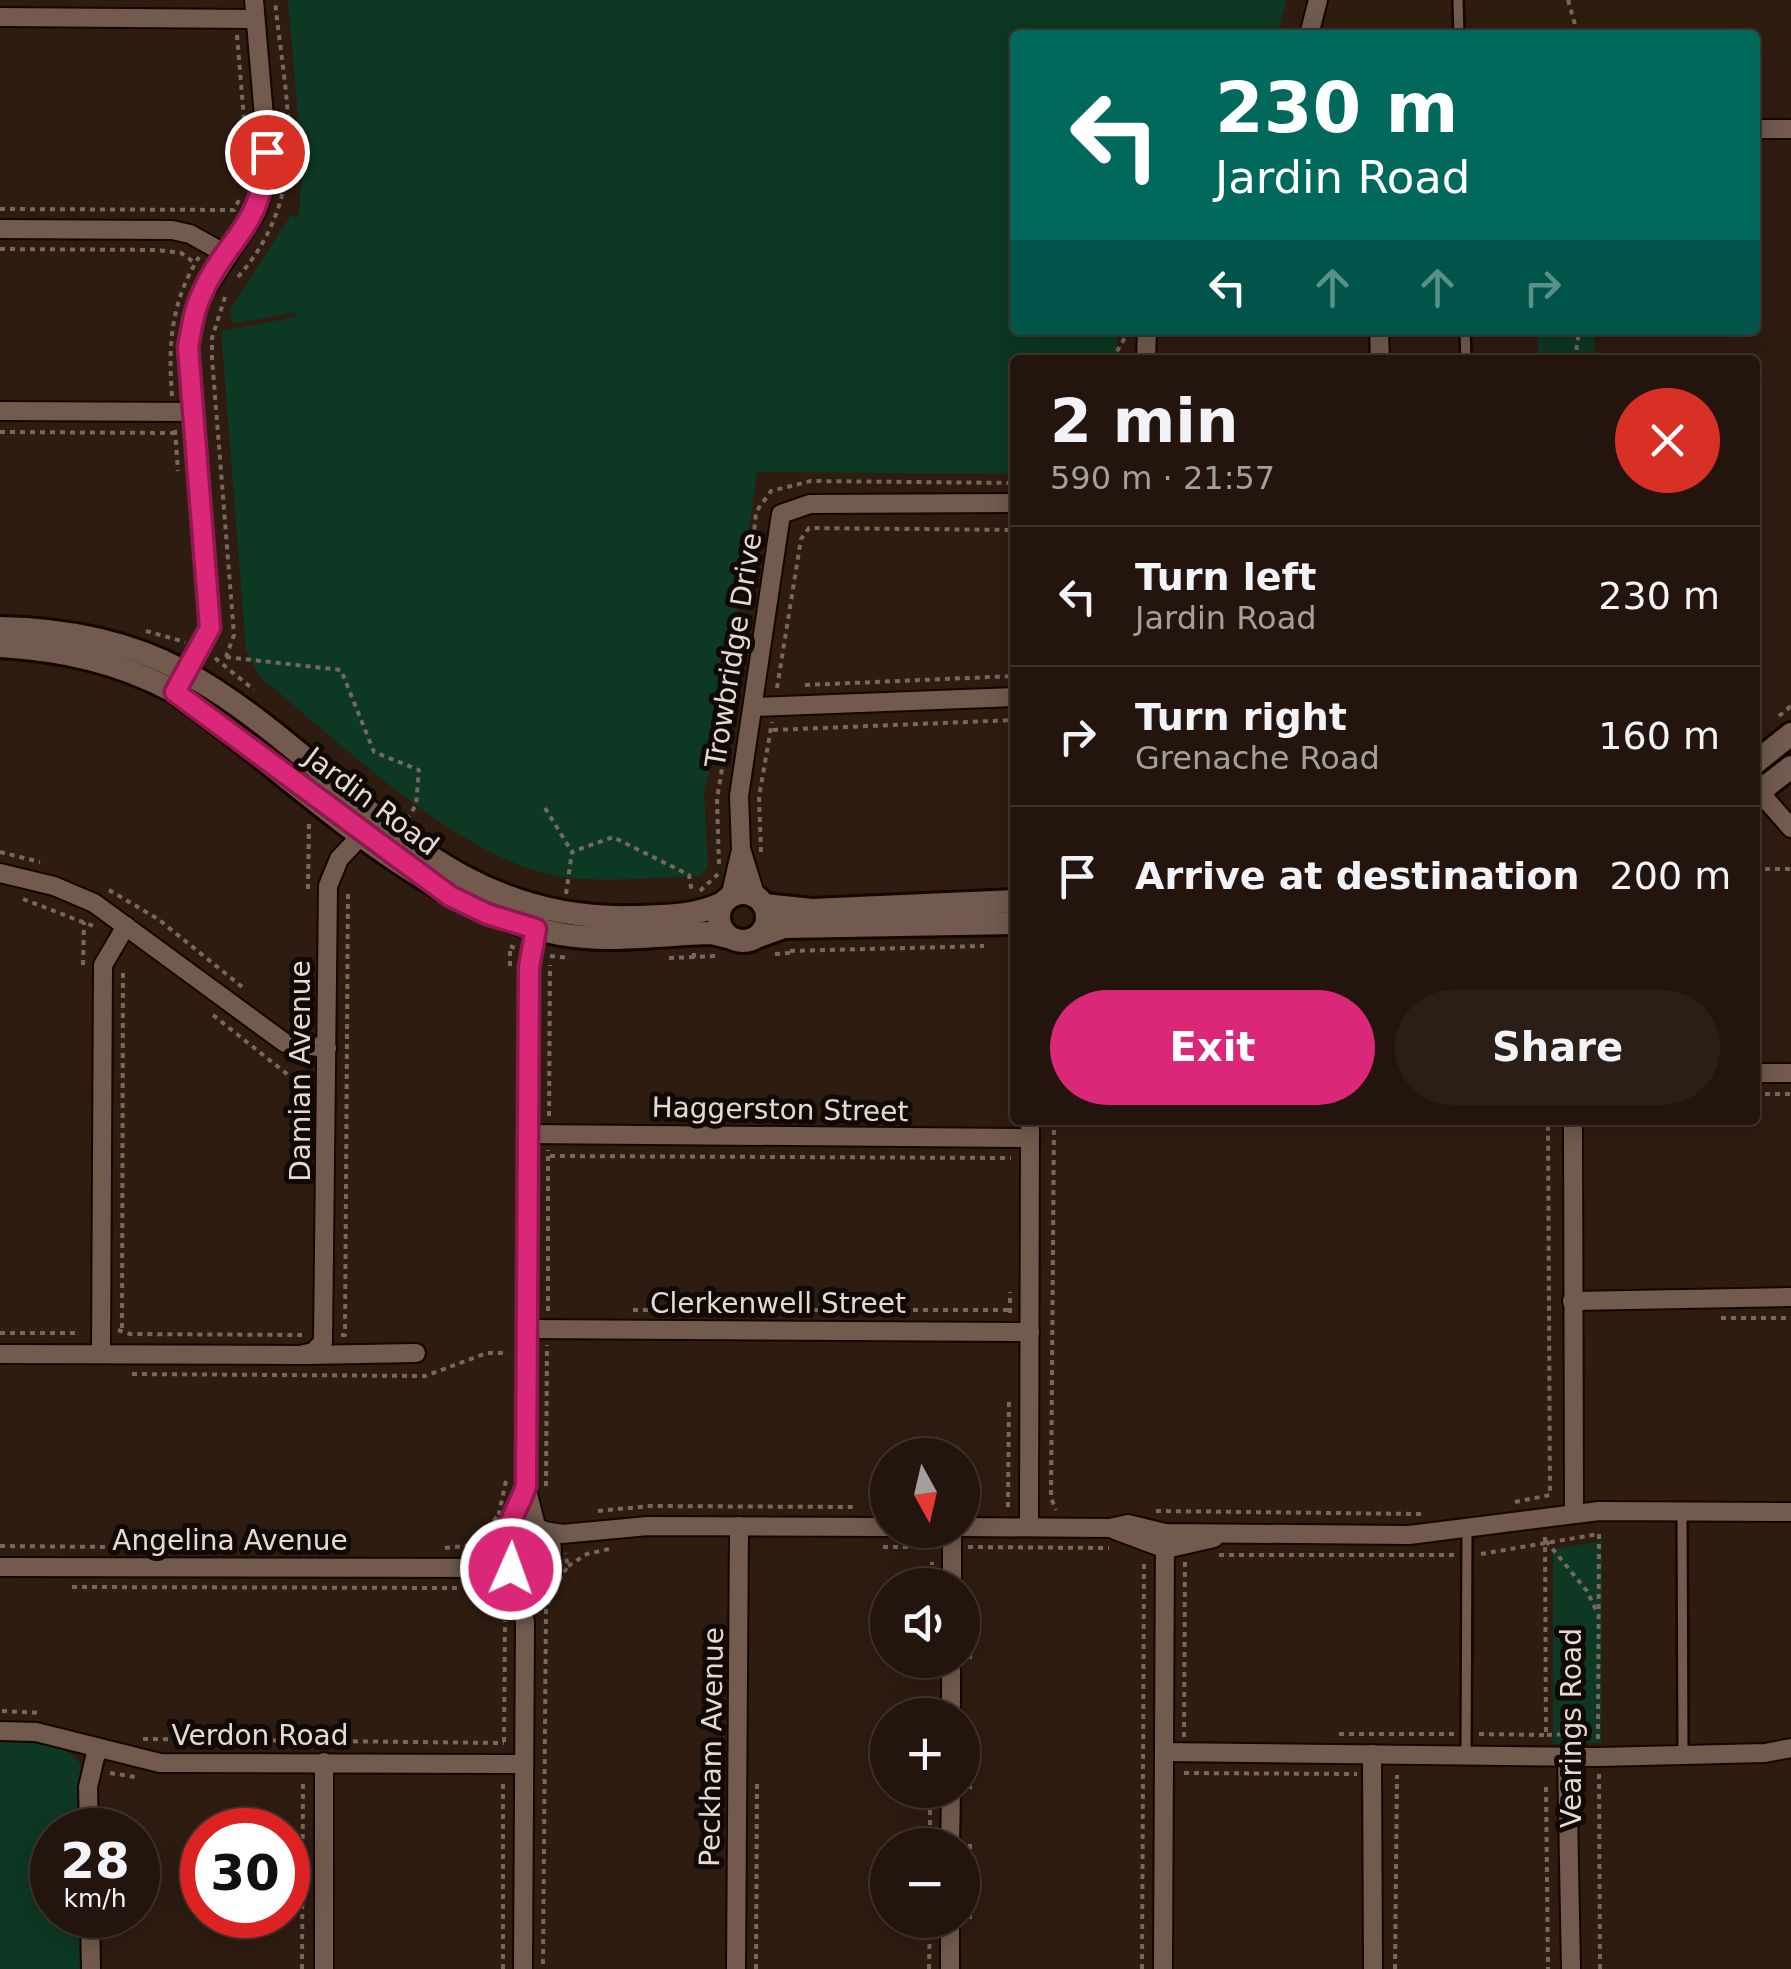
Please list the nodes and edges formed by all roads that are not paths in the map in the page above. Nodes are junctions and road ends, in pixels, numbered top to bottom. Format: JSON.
{"nodes":[{"id":1,"x":1318,"y":0,"type":"edge"},
{"id":2,"x":1458,"y":0,"type":"edge"},
{"id":3,"x":255,"y":9,"type":"edge"},
{"id":4,"x":0,"y":16,"type":"edge"},
{"id":5,"x":1311,"y":30,"type":"edge"},
{"id":6,"x":1458,"y":30,"type":"edge"},
{"id":7,"x":1760,"y":129,"type":"edge"},
{"id":8,"x":1791,"y":130,"type":"edge"},
{"id":9,"x":0,"y":229,"type":"edge"},
{"id":10,"x":226,"y":254,"type":"junction"},
{"id":11,"x":0,"y":411,"type":"edge"},
{"id":12,"x":194,"y":412,"type":"junction"},
{"id":13,"x":1010,"y":504,"type":"edge"},
{"id":14,"x":0,"y":628,"type":"edge"},
{"id":15,"x":0,"y":646,"type":"edge"},
{"id":16,"x":181,"y":683,"type":"junction"},
{"id":17,"x":1010,"y":697,"type":"edge"},
{"id":18,"x":753,"y":707,"type":"junction"},
{"id":19,"x":1791,"y":734,"type":"edge"},
{"id":20,"x":1760,"y":759,"type":"edge"},
{"id":21,"x":1791,"y":767,"type":"edge"},
{"id":22,"x":1760,"y":788,"type":"edge"},
{"id":23,"x":1760,"y":795,"type":"edge"},
{"id":24,"x":370,"y":826,"type":"junction"},
{"id":25,"x":1791,"y":828,"type":"edge"},
{"id":26,"x":741,"y":849,"type":"junction"},
{"id":27,"x":0,"y":873,"type":"edge"},
{"id":28,"x":726,"y":900,"type":"junction"},
{"id":29,"x":760,"y":901,"type":"junction"},
{"id":30,"x":1010,"y":901,"type":"edge"},
{"id":31,"x":544,"y":910,"type":"junction"},
{"id":32,"x":1010,"y":923,"type":"edge"},
{"id":33,"x":121,"y":933,"type":"junction"},
{"id":34,"x":758,"y":936,"type":"junction"},
{"id":35,"x":728,"y":937,"type":"junction"},
{"id":36,"x":327,"y":1048,"type":"junction"},
{"id":37,"x":1791,"y":1072,"type":"edge"},
{"id":38,"x":1760,"y":1073,"type":"edge"},
{"id":39,"x":1573,"y":1125,"type":"edge"},
{"id":40,"x":1030,"y":1129,"type":"edge"},
{"id":41,"x":530,"y":1134,"type":"junction"},
{"id":42,"x":1791,"y":1297,"type":"edge"},
{"id":43,"x":1572,"y":1301,"type":"junction"},
{"id":44,"x":527,"y":1329,"type":"junction"},
{"id":45,"x":1030,"y":1332,"type":"junction"},
{"id":46,"x":416,"y":1353,"type":"dead end"},
{"id":47,"x":0,"y":1354,"type":"edge"},
{"id":48,"x":101,"y":1354,"type":"junction"},
{"id":49,"x":300,"y":1355,"type":"junction"},
{"id":50,"x":526,"y":1486,"type":"junction"},
{"id":51,"x":1791,"y":1512,"type":"edge"},
{"id":52,"x":1574,"y":1514,"type":"junction"},
{"id":53,"x":1682,"y":1514,"type":"junction"},
{"id":54,"x":739,"y":1526,"type":"junction"},
{"id":55,"x":870,"y":1527,"type":"edge"},
{"id":56,"x":980,"y":1527,"type":"edge"},
{"id":57,"x":1028,"y":1527,"type":"junction"},
{"id":58,"x":540,"y":1529,"type":"junction"},
{"id":59,"x":1468,"y":1530,"type":"junction"},
{"id":60,"x":590,"y":1532,"type":"junction"},
{"id":61,"x":505,"y":1538,"type":"junction"},
{"id":62,"x":1165,"y":1548,"type":"junction"},
{"id":63,"x":553,"y":1565,"type":"junction"},
{"id":64,"x":0,"y":1567,"type":"edge"},
{"id":65,"x":459,"y":1568,"type":"junction"},
{"id":66,"x":511,"y":1569,"type":"junction"},
{"id":67,"x":525,"y":1622,"type":"junction"},
{"id":68,"x":0,"y":1731,"type":"edge"},
{"id":69,"x":97,"y":1749,"type":"junction"},
{"id":70,"x":1164,"y":1752,"type":"junction"},
{"id":71,"x":1372,"y":1754,"type":"junction"},
{"id":72,"x":1683,"y":1754,"type":"junction"},
{"id":73,"x":1790,"y":1754,"type":"edge"},
{"id":74,"x":1466,"y":1756,"type":"junction"},
{"id":75,"x":1568,"y":1756,"type":"junction"},
{"id":76,"x":324,"y":1762,"type":"junction"},
{"id":77,"x":524,"y":1764,"type":"junction"},
{"id":78,"x":88,"y":1808,"type":"edge"},
{"id":79,"x":90,"y":1938,"type":"edge"},
{"id":80,"x":950,"y":1938,"type":"edge"},
{"id":81,"x":91,"y":1969,"type":"edge"},
{"id":82,"x":324,"y":1969,"type":"edge"},
{"id":83,"x":523,"y":1969,"type":"edge"},
{"id":84,"x":736,"y":1969,"type":"edge"},
{"id":85,"x":950,"y":1969,"type":"edge"},
{"id":86,"x":1163,"y":1969,"type":"edge"},
{"id":87,"x":1373,"y":1969,"type":"edge"},
{"id":88,"x":1571,"y":1969,"type":"edge"}],
"edges":[{"from":1,"to":5,"type":"street"},
{"from":2,"to":6,"type":"lane"},
{"from":3,"to":4,"type":"street"},
{"from":3,"to":10,"type":"street"},
{"from":7,"to":8,"type":"street"},
{"from":9,"to":10,"type":"street"},
{"from":10,"to":12,"type":"street"},
{"from":11,"to":12,"type":"street"},
{"from":12,"to":16,"type":"street"},
{"from":13,"to":18,"type":"street","name":"Trowbridge Drive"},
{"from":14,"to":16,"type":"street","name":"Jardin Road"},
{"from":15,"to":16,"type":"street","name":"Jardin Road"},
{"from":16,"to":24,"type":"street","name":"Jardin Road"},
{"from":17,"to":18,"type":"street"},
{"from":18,"to":26,"type":"street","name":"Trowbridge Drive"},
{"from":19,"to":20,"type":"street"},
{"from":21,"to":22,"type":"street"},
{"from":23,"to":25,"type":"street"},
{"from":24,"to":31,"type":"street","name":"Jardin Road"},
{"from":24,"to":36,"type":"street","name":"Damian Avenue"},
{"from":26,"to":28,"type":"street","name":"Trowbridge Drive"},
{"from":26,"to":29,"type":"street","name":"Trowbridge Drive"},
{"from":27,"to":33,"type":"street"},
{"from":28,"to":29,"type":"street"},
{"from":28,"to":31,"type":"street","name":"Jardin Road"},
{"from":28,"to":35,"type":"street"},
{"from":29,"to":30,"type":"street"},
{"from":29,"to":34,"type":"street"},
{"from":31,"to":35,"type":"street","name":"Jardin Road"},
{"from":31,"to":41,"type":"street"},
{"from":32,"to":34,"type":"street"},
{"from":33,"to":36,"type":"street"},
{"from":33,"to":48,"type":"street"},
{"from":34,"to":35,"type":"street"},
{"from":36,"to":49,"type":"street","name":"Damian Avenue"},
{"from":37,"to":38,"type":"street"},
{"from":39,"to":43,"type":"street"},
{"from":40,"to":41,"type":"street","name":"Haggerston Street"},
{"from":40,"to":45,"type":"street"},
{"from":41,"to":44,"type":"street"},
{"from":42,"to":43,"type":"street"},
{"from":43,"to":52,"type":"street"},
{"from":44,"to":45,"type":"street","name":"Clerkenwell Street"},
{"from":44,"to":50,"type":"street"},
{"from":45,"to":57,"type":"street"},
{"from":46,"to":49,"type":"street"},
{"from":47,"to":48,"type":"street"},
{"from":48,"to":49,"type":"street"},
{"from":50,"to":58,"type":"street"},
{"from":50,"to":61,"type":"street"},
{"from":51,"to":53,"type":"street"},
{"from":52,"to":53,"type":"street"},
{"from":52,"to":59,"type":"street"},
{"from":53,"to":72,"type":"lane"},
{"from":54,"to":55,"type":"street"},
{"from":54,"to":60,"type":"street"},
{"from":54,"to":84,"type":"street","name":"Peckham Avenue"},
{"from":56,"to":57,"type":"street"},
{"from":57,"to":62,"type":"street"},
{"from":58,"to":60,"type":"street"},
{"from":58,"to":61,"type":"street"},
{"from":58,"to":63,"type":"street"},
{"from":59,"to":62,"type":"street"},
{"from":59,"to":74,"type":"lane"},
{"from":60,"to":63,"type":"street"},
{"from":61,"to":65,"type":"street","name":"Angelina Avenue"},
{"from":61,"to":66,"type":"street"},
{"from":62,"to":70,"type":"street"},
{"from":63,"to":66,"type":"street"},
{"from":63,"to":67,"type":"street"},
{"from":64,"to":65,"type":"street","name":"Angelina Avenue"},
{"from":65,"to":66,"type":"street","name":"Angelina Avenue"},
{"from":66,"to":67,"type":"street"},
{"from":67,"to":77,"type":"street"},
{"from":68,"to":69,"type":"street","name":"Verdon Road"},
{"from":69,"to":76,"type":"street","name":"Verdon Road"},
{"from":69,"to":78,"type":"street"},
{"from":70,"to":71,"type":"street"},
{"from":70,"to":86,"type":"street"},
{"from":71,"to":74,"type":"street"},
{"from":71,"to":87,"type":"street"},
{"from":72,"to":73,"type":"street"},
{"from":72,"to":75,"type":"street"},
{"from":74,"to":75,"type":"street"},
{"from":75,"to":88,"type":"street","name":"Vearings Road"},
{"from":76,"to":77,"type":"street","name":"Verdon Road"},
{"from":76,"to":82,"type":"street"},
{"from":77,"to":83,"type":"street"},
{"from":79,"to":81,"type":"street"},
{"from":80,"to":85,"type":"street"}]}
